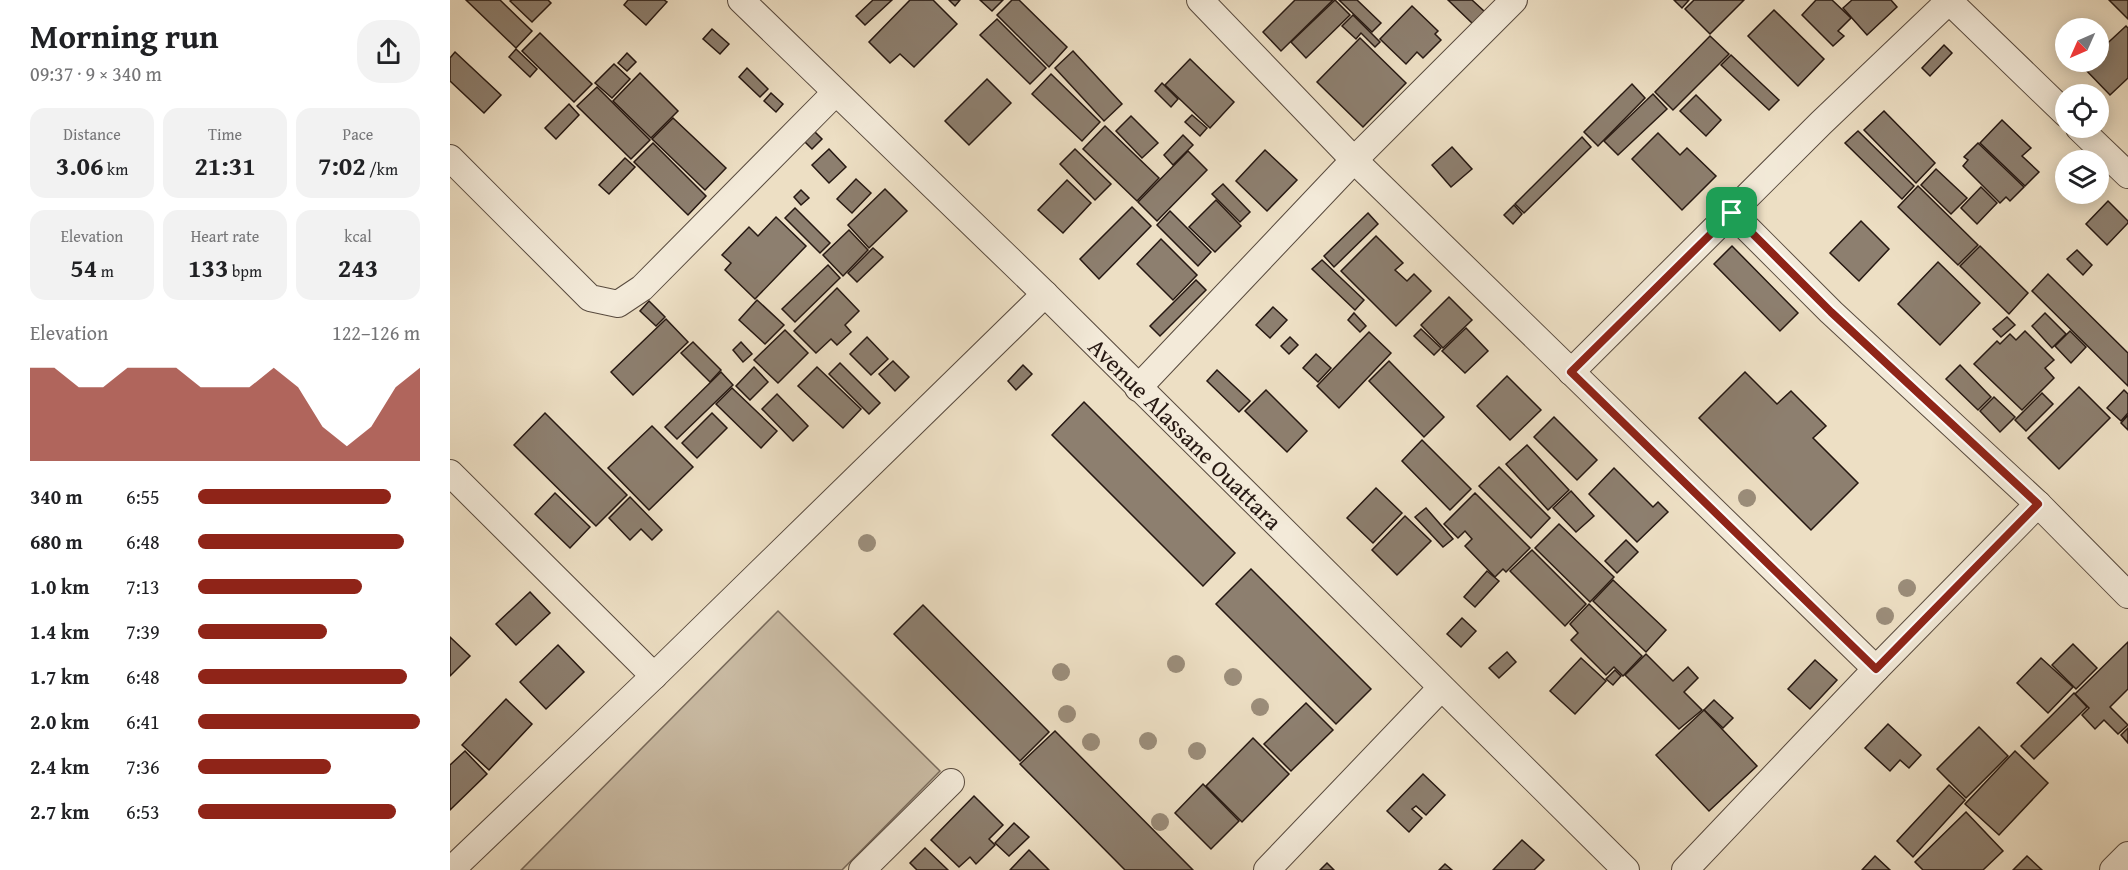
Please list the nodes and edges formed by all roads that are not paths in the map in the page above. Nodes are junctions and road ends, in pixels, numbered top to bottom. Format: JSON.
{"nodes":[{"id":1,"x":741,"y":0,"type":"edge"},
{"id":2,"x":1200,"y":0,"type":"edge"},
{"id":3,"x":1514,"y":0,"type":"edge"},
{"id":4,"x":1949,"y":0,"type":"edge"},
{"id":5,"x":835,"y":93,"type":"junction"},
{"id":6,"x":2055,"y":103,"type":"edge"},
{"id":7,"x":2089,"y":138,"type":"edge"},
{"id":8,"x":450,"y":158,"type":"edge"},
{"id":9,"x":1354,"y":160,"type":"junction"},
{"id":10,"x":2128,"y":175,"type":"edge"},
{"id":11,"x":1732,"y":213,"type":"junction"},
{"id":12,"x":1046,"y":294,"type":"junction"},
{"id":13,"x":1571,"y":372,"type":"junction"},
{"id":14,"x":1138,"y":388,"type":"junction"},
{"id":15,"x":450,"y":473,"type":"edge"},
{"id":16,"x":2038,"y":504,"type":"junction"},
{"id":17,"x":2128,"y":595,"type":"edge"},
{"id":18,"x":1876,"y":669,"type":"junction"},
{"id":19,"x":654,"y":676,"type":"junction"},
{"id":20,"x":1441,"y":688,"type":"junction"},
{"id":21,"x":951,"y":782,"type":"dead end"},
{"id":22,"x":2128,"y":855,"type":"edge"},
{"id":23,"x":451,"y":870,"type":"edge"},
{"id":24,"x":862,"y":870,"type":"edge"},
{"id":25,"x":1267,"y":870,"type":"edge"},
{"id":26,"x":1626,"y":870,"type":"edge"},
{"id":27,"x":1685,"y":870,"type":"edge"},
{"id":28,"x":2113,"y":870,"type":"edge"}],
"edges":[{"from":1,"to":5,"type":"street","name":"Avenue Alassane Ouattara"},
{"from":2,"to":9,"type":"street"},
{"from":3,"to":9,"type":"street"},
{"from":4,"to":6,"type":"street"},
{"from":4,"to":11,"type":"street"},
{"from":5,"to":8,"type":"street"},
{"from":5,"to":12,"type":"street","name":"Avenue Alassane Ouattara"},
{"from":7,"to":10,"type":"street"},
{"from":9,"to":13,"type":"street"},
{"from":9,"to":14,"type":"street"},
{"from":11,"to":13,"type":"street"},
{"from":11,"to":16,"type":"street"},
{"from":12,"to":14,"type":"street","name":"Avenue Alassane Ouattara"},
{"from":12,"to":19,"type":"street"},
{"from":13,"to":18,"type":"street"},
{"from":14,"to":20,"type":"street","name":"Avenue Alassane Ouattara"},
{"from":15,"to":19,"type":"street"},
{"from":16,"to":17,"type":"street"},
{"from":16,"to":18,"type":"street"},
{"from":18,"to":27,"type":"street"},
{"from":19,"to":23,"type":"street"},
{"from":20,"to":25,"type":"street"},
{"from":20,"to":26,"type":"street","name":"Avenue Alassane Ouattara"},
{"from":21,"to":24,"type":"street"},
{"from":22,"to":28,"type":"street"}]}
